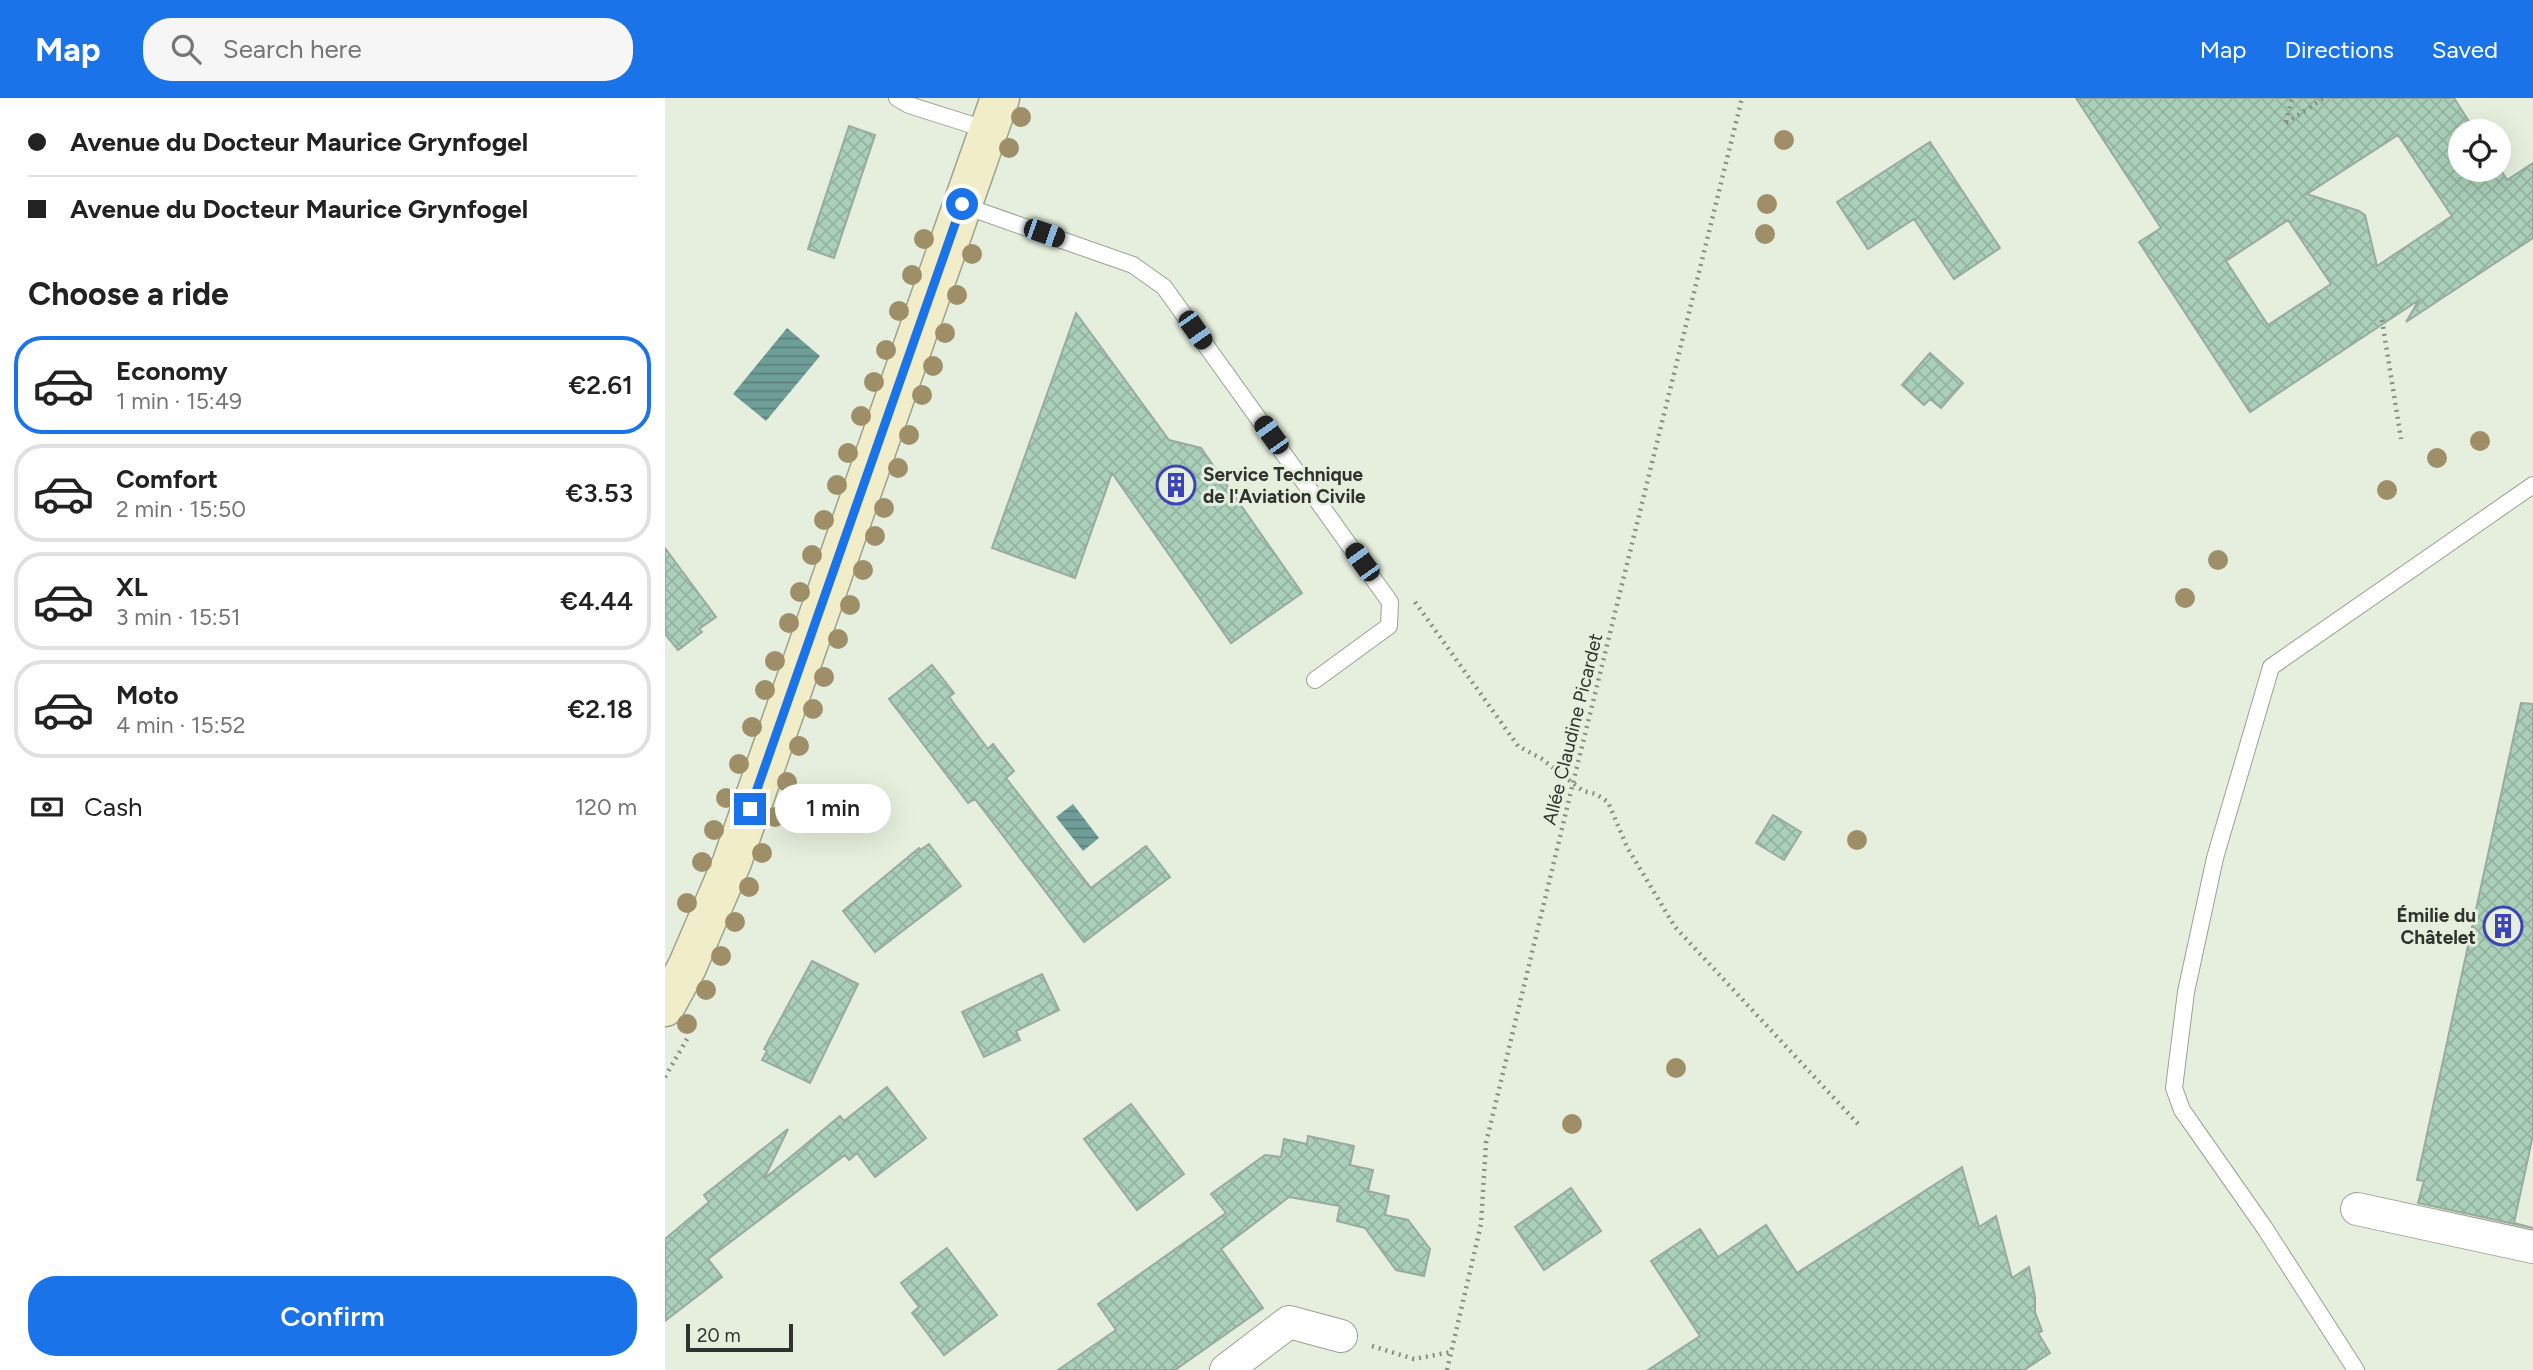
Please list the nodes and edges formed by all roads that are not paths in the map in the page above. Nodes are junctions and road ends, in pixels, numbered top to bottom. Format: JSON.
{"nodes":[{"id":1,"x":897,"y":98,"type":"edge"},
{"id":2,"x":994,"y":114,"type":"edge"},
{"id":3,"x":962,"y":204,"type":"junction"},
{"id":4,"x":2533,"y":485,"type":"edge"},
{"id":5,"x":1315,"y":680,"type":"dead end"},
{"id":6,"x":665,"y":1007,"type":"edge"},
{"id":7,"x":2357,"y":1209,"type":"dead end"},
{"id":8,"x":2533,"y":1247,"type":"edge"},
{"id":9,"x":1341,"y":1336,"type":"road end"},
{"id":10,"x":1226,"y":1370,"type":"edge"},
{"id":11,"x":2356,"y":1370,"type":"edge"}],
"edges":[{"from":1,"to":2,"type":"lane"},
{"from":2,"to":3,"type":"street"},
{"from":3,"to":5,"type":"lane"},
{"from":3,"to":6,"type":"street"},
{"from":4,"to":11,"type":"lane"},
{"from":7,"to":8,"type":"street"},
{"from":9,"to":10,"type":"street"}]}
